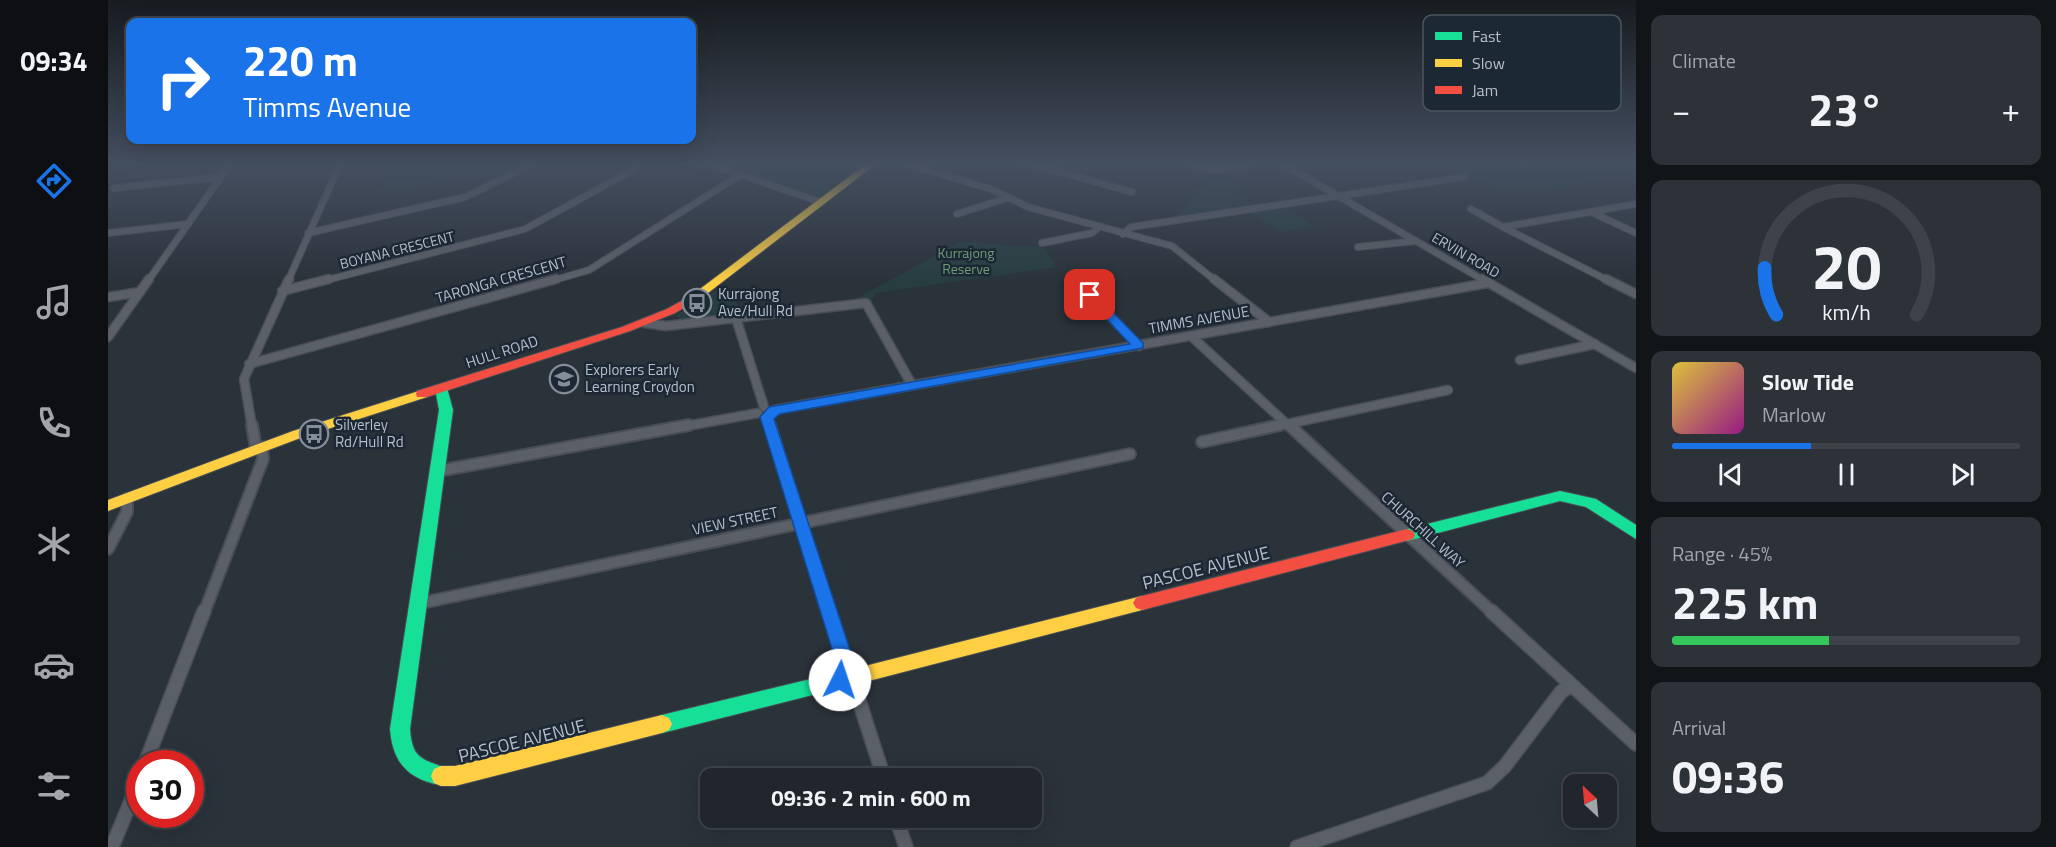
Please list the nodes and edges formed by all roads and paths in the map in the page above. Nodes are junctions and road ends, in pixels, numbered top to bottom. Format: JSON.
{"nodes":[{"id":1,"x":202,"y":204,"type":"edge"},
{"id":2,"x":322,"y":204,"type":"edge"},
{"id":3,"x":437,"y":204,"type":"edge"},
{"id":4,"x":572,"y":204,"type":"edge"},
{"id":5,"x":695,"y":204,"type":"edge"},
{"id":6,"x":818,"y":204,"type":"edge"},
{"id":7,"x":990,"y":204,"type":"edge"},
{"id":8,"x":1020,"y":204,"type":"edge"},
{"id":9,"x":1288,"y":204,"type":"edge"},
{"id":10,"x":1352,"y":204,"type":"edge"},
{"id":11,"x":1636,"y":204,"type":"edge"},
{"id":12,"x":1471,"y":209,"type":"dead end"},
{"id":13,"x":1591,"y":212,"type":"junction"},
{"id":14,"x":957,"y":214,"type":"dead end"},
{"id":15,"x":188,"y":224,"type":"junction"},
{"id":16,"x":1503,"y":227,"type":"junction"},
{"id":17,"x":1098,"y":228,"type":"junction"},
{"id":18,"x":108,"y":233,"type":"edge"},
{"id":19,"x":308,"y":233,"type":"junction"},
{"id":20,"x":1636,"y":233,"type":"edge"},
{"id":21,"x":1123,"y":234,"type":"junction"},
{"id":22,"x":1415,"y":241,"type":"junction"},
{"id":23,"x":1042,"y":243,"type":"dead end"},
{"id":24,"x":1358,"y":247,"type":"dead end"},
{"id":25,"x":1488,"y":283,"type":"junction"},
{"id":26,"x":282,"y":291,"type":"junction"},
{"id":27,"x":140,"y":292,"type":"junction"},
{"id":28,"x":1636,"y":294,"type":"edge"},
{"id":29,"x":1090,"y":295,"type":"dead end"},
{"id":30,"x":108,"y":297,"type":"edge"},
{"id":31,"x":671,"y":311,"type":"junction"},
{"id":32,"x":736,"y":318,"type":"junction"},
{"id":33,"x":1269,"y":322,"type":"junction"},
{"id":34,"x":645,"y":323,"type":"junction"},
{"id":35,"x":679,"y":324,"type":"junction"},
{"id":36,"x":1191,"y":336,"type":"junction"},
{"id":37,"x":108,"y":337,"type":"edge"},
{"id":38,"x":1595,"y":344,"type":"junction"},
{"id":39,"x":1139,"y":346,"type":"junction"},
{"id":40,"x":1520,"y":360,"type":"dead end"},
{"id":41,"x":249,"y":364,"type":"junction"},
{"id":42,"x":1636,"y":368,"type":"edge"},
{"id":43,"x":912,"y":386,"type":"junction"},
{"id":44,"x":441,"y":388,"type":"junction"},
{"id":45,"x":1448,"y":390,"type":"dead end"},
{"id":46,"x":766,"y":412,"type":"junction"},
{"id":47,"x":1286,"y":424,"type":"junction"},
{"id":48,"x":1202,"y":442,"type":"dead end"},
{"id":49,"x":259,"y":448,"type":"junction"},
{"id":50,"x":1130,"y":453,"type":"dead end"},
{"id":51,"x":438,"y":471,"type":"junction"},
{"id":52,"x":127,"y":499,"type":"junction"},
{"id":53,"x":108,"y":506,"type":"edge"},
{"id":54,"x":800,"y":523,"type":"junction"},
{"id":55,"x":1636,"y":533,"type":"edge"},
{"id":56,"x":1407,"y":535,"type":"junction"},
{"id":57,"x":108,"y":549,"type":"edge"},
{"id":58,"x":417,"y":604,"type":"junction"},
{"id":59,"x":850,"y":677,"type":"junction"},
{"id":60,"x":1572,"y":686,"type":"junction"},
{"id":61,"x":1636,"y":744,"type":"edge"},
{"id":62,"x":151,"y":750,"type":"edge"},
{"id":63,"x":881,"y":768,"type":"edge"},
{"id":64,"x":126,"y":813,"type":"edge"},
{"id":65,"x":899,"y":828,"type":"edge"},
{"id":66,"x":112,"y":847,"type":"edge"},
{"id":67,"x":906,"y":847,"type":"edge"},
{"id":68,"x":1296,"y":847,"type":"edge"}],
"edges":[{"from":1,"to":15,"type":"street"},
{"from":2,"to":19,"type":"street"},
{"from":3,"to":19,"type":"street"},
{"from":4,"to":26,"type":"street","name":"BOYANA CRESCENT"},
{"from":5,"to":41,"type":"street","name":"TARONGA CRESCENT"},
{"from":6,"to":31,"type":"street","name":"HULL ROAD"},
{"from":7,"to":14,"type":"street"},
{"from":8,"to":17,"type":"street"},
{"from":9,"to":21,"type":"street"},
{"from":10,"to":22,"type":"street","name":"ERVIN ROAD"},
{"from":11,"to":13,"type":"street"},
{"from":12,"to":16,"type":"street"},
{"from":13,"to":16,"type":"street"},
{"from":13,"to":20,"type":"street"},
{"from":15,"to":18,"type":"street"},
{"from":15,"to":27,"type":"street"},
{"from":16,"to":28,"type":"street"},
{"from":17,"to":21,"type":"street"},
{"from":17,"to":23,"type":"street"},
{"from":19,"to":26,"type":"street"},
{"from":21,"to":33,"type":"street"},
{"from":22,"to":24,"type":"street"},
{"from":22,"to":25,"type":"street","name":"ERVIN ROAD"},
{"from":25,"to":33,"type":"street","name":"TIMMS AVENUE"},
{"from":25,"to":38,"type":"street","name":"ERVIN ROAD"},
{"from":26,"to":41,"type":"street"},
{"from":27,"to":30,"type":"street"},
{"from":27,"to":37,"type":"street"},
{"from":29,"to":39,"type":"street"},
{"from":31,"to":34,"type":"street","name":"HULL ROAD"},
{"from":31,"to":35,"type":"street"},
{"from":32,"to":35,"type":"street"},
{"from":32,"to":43,"type":"street"},
{"from":32,"to":46,"type":"street"},
{"from":33,"to":36,"type":"street","name":"TIMMS AVENUE"},
{"from":34,"to":35,"type":"street"},
{"from":34,"to":44,"type":"street","name":"HULL ROAD"},
{"from":36,"to":39,"type":"street","name":"TIMMS AVENUE"},
{"from":36,"to":47,"type":"street","name":"CHURCHILL WAY"},
{"from":38,"to":40,"type":"street"},
{"from":38,"to":42,"type":"street","name":"ERVIN ROAD"},
{"from":39,"to":43,"type":"street","name":"TIMMS AVENUE"},
{"from":41,"to":49,"type":"street"},
{"from":43,"to":46,"type":"street","name":"TIMMS AVENUE"},
{"from":44,"to":49,"type":"street","name":"HULL ROAD"},
{"from":44,"to":51,"type":"street","name":"PASCOE AVENUE"},
{"from":45,"to":47,"type":"street"},
{"from":46,"to":51,"type":"street","name":"TIMMS AVENUE"},
{"from":46,"to":54,"type":"street"},
{"from":47,"to":48,"type":"street"},
{"from":47,"to":56,"type":"street","name":"CHURCHILL WAY"},
{"from":49,"to":52,"type":"street","name":"HULL ROAD"},
{"from":49,"to":62,"type":"street"},
{"from":50,"to":54,"type":"street","name":"VIEW STREET"},
{"from":51,"to":58,"type":"street","name":"PASCOE AVENUE"},
{"from":52,"to":53,"type":"street","name":"HULL ROAD"},
{"from":52,"to":57,"type":"street"},
{"from":54,"to":58,"type":"street","name":"VIEW STREET"},
{"from":54,"to":59,"type":"street"},
{"from":55,"to":56,"type":"street","name":"PASCOE AVENUE"},
{"from":56,"to":59,"type":"street","name":"PASCOE AVENUE"},
{"from":56,"to":60,"type":"street","name":"CHURCHILL WAY"},
{"from":58,"to":59,"type":"street","name":"PASCOE AVENUE"},
{"from":59,"to":63,"type":"street"},
{"from":60,"to":61,"type":"street","name":"CHURCHILL WAY"},
{"from":60,"to":68,"type":"street"},
{"from":64,"to":66,"type":"street"},
{"from":65,"to":67,"type":"street"}]}
